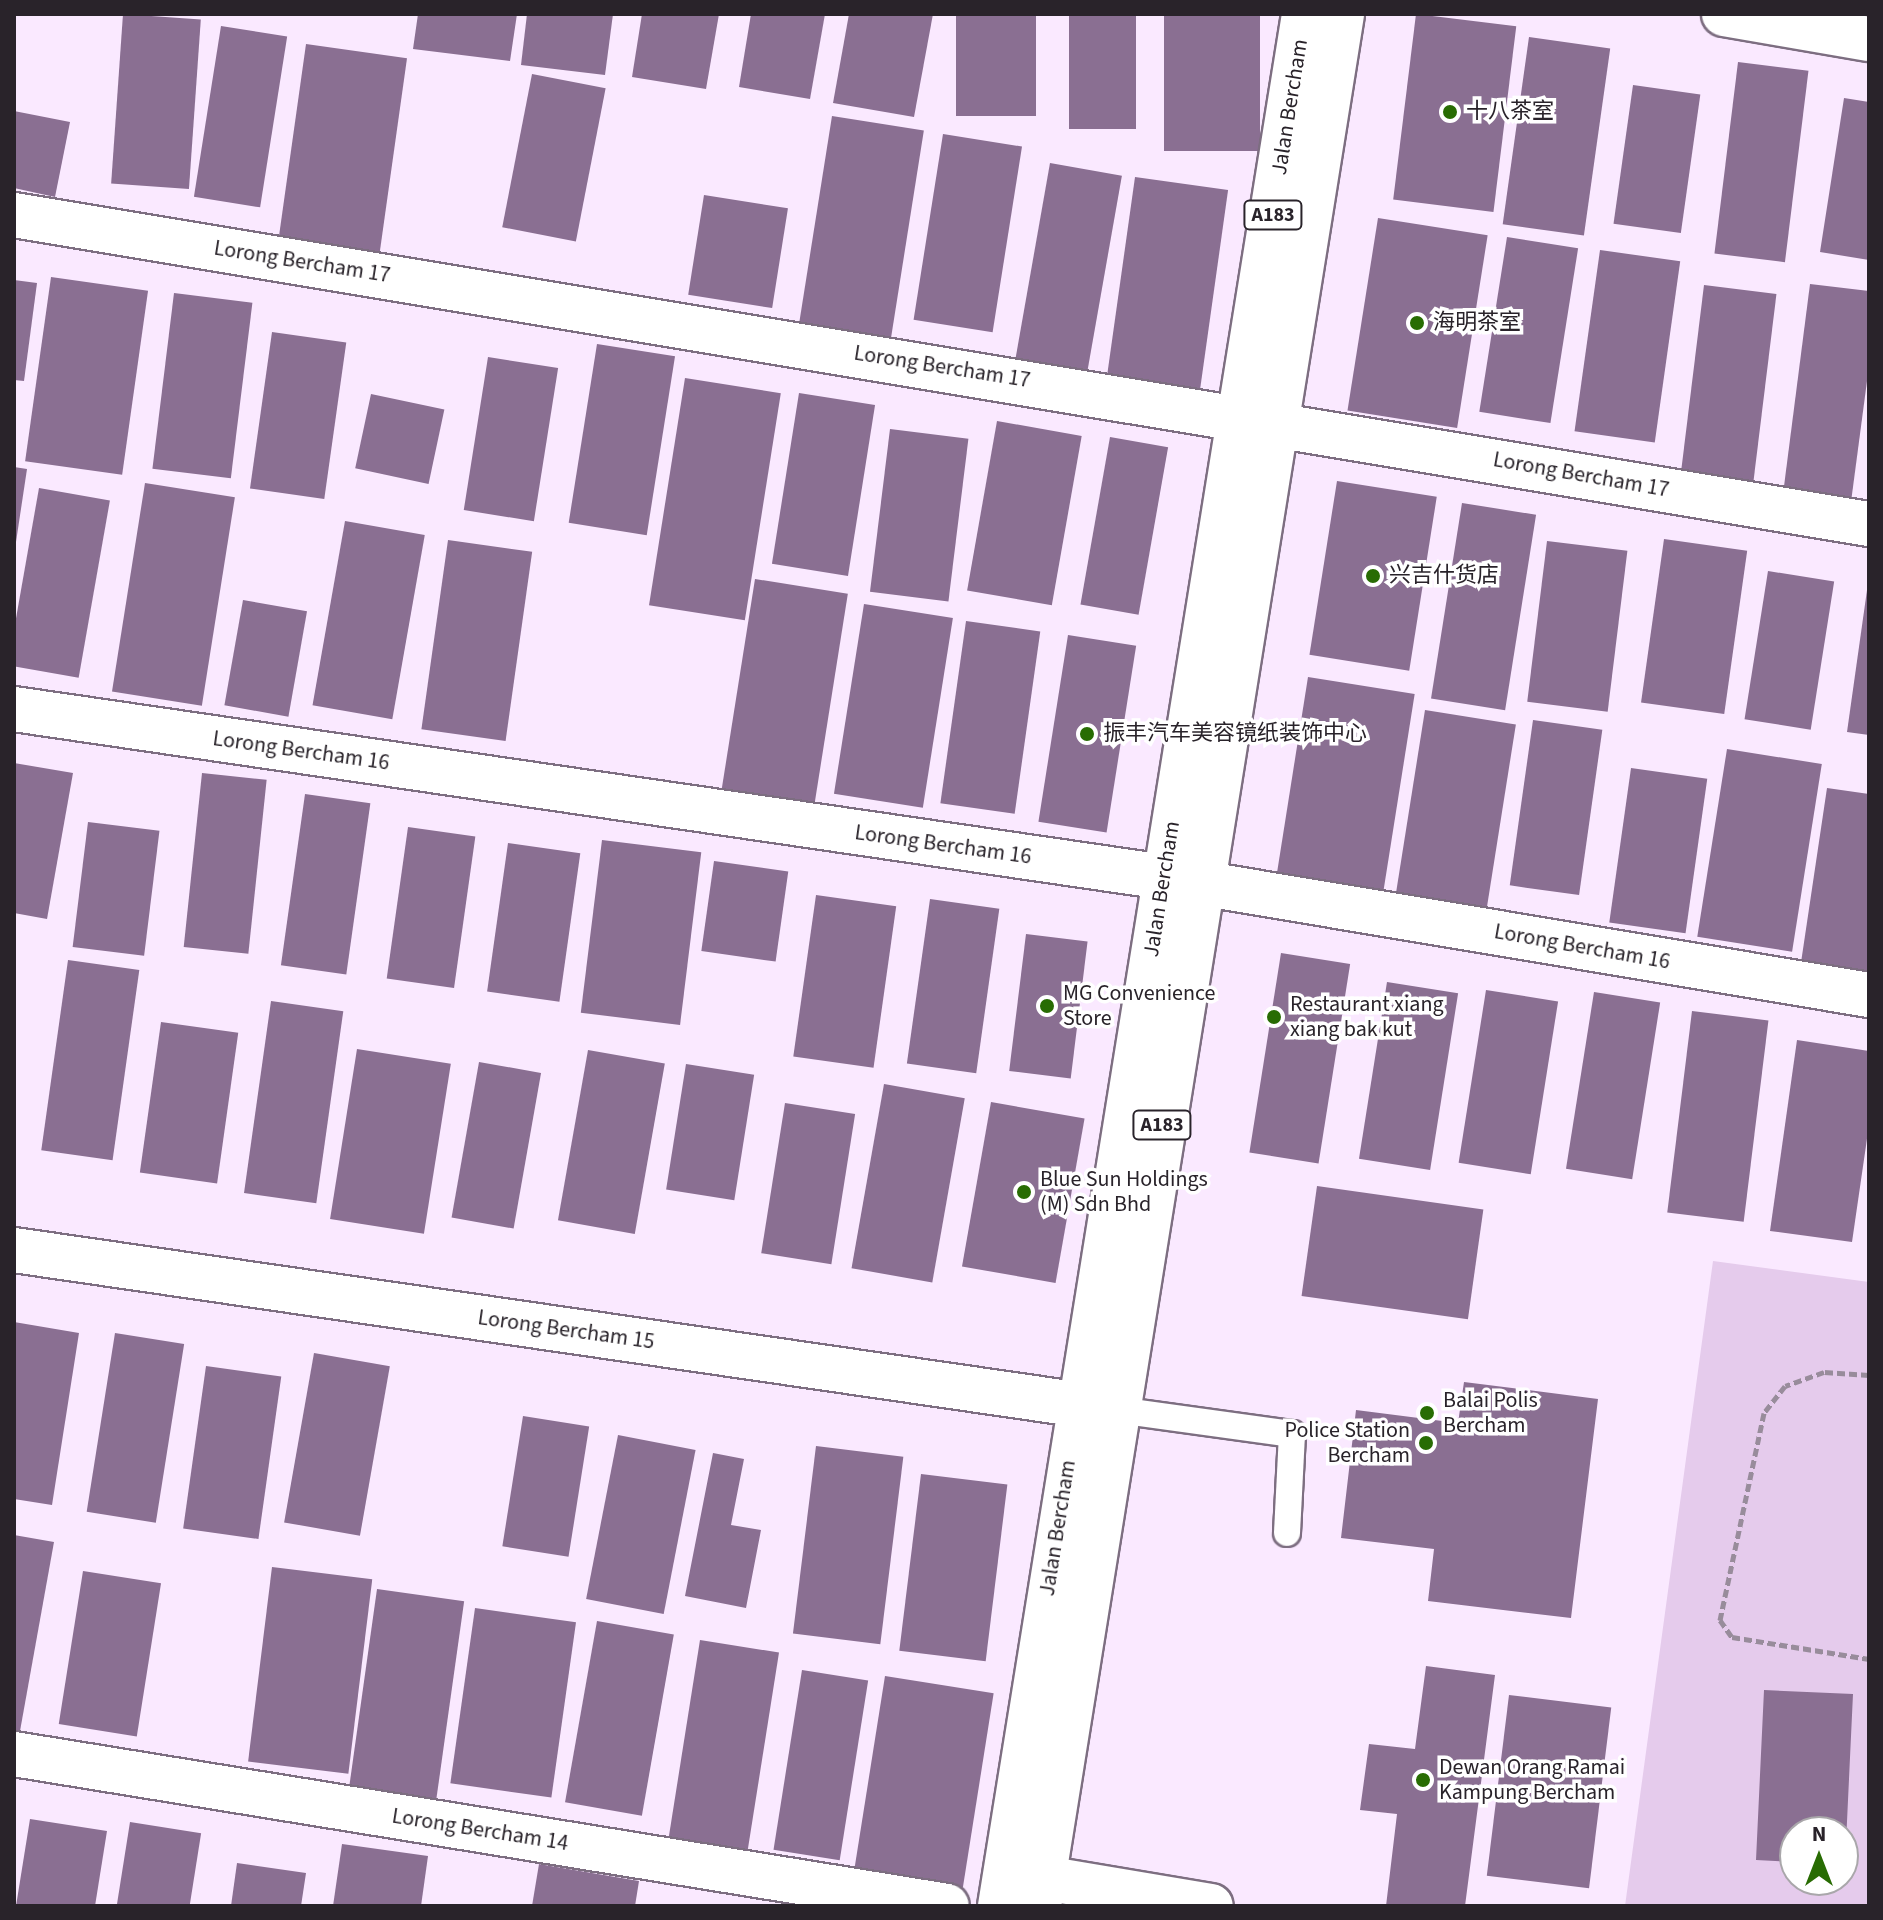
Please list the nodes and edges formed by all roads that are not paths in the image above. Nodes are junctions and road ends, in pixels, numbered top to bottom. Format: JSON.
{"nodes":[{"id":1,"x":1304,"y":14,"type":"edge"},
{"id":2,"x":1342,"y":14,"type":"edge"},
{"id":3,"x":1724,"y":14,"type":"edge"},
{"id":4,"x":1869,"y":39,"type":"edge"},
{"id":5,"x":14,"y":215,"type":"edge"},
{"id":6,"x":1258,"y":419,"type":"junction"},
{"id":7,"x":1869,"y":524,"type":"edge"},
{"id":8,"x":14,"y":709,"type":"edge"},
{"id":9,"x":1182,"y":880,"type":"junction"},
{"id":10,"x":1869,"y":995,"type":"edge"},
{"id":11,"x":14,"y":1250,"type":"edge"},
{"id":12,"x":1098,"y":1407,"type":"junction"},
{"id":13,"x":1287,"y":1533,"type":"dead end"},
{"id":14,"x":14,"y":1754,"type":"edge"},
{"id":15,"x":1011,"y":1829,"type":"junction"},
{"id":16,"x":1041,"y":1892,"type":"edge"},
{"id":17,"x":947,"y":1906,"type":"edge"},
{"id":18,"x":1000,"y":1906,"type":"edge"},
{"id":19,"x":1009,"y":1906,"type":"edge"},
{"id":20,"x":1211,"y":1906,"type":"edge"}],
"edges":[{"from":1,"to":6,"type":"street","name":"Jalan Bercham","number":"A183"},
{"from":2,"to":6,"type":"street","name":"Jalan Bercham","number":"A183"},
{"from":3,"to":4,"type":"street"},
{"from":5,"to":6,"type":"street","name":"Lorong Bercham 17"},
{"from":6,"to":7,"type":"street","name":"Lorong Bercham 17"},
{"from":6,"to":9,"type":"street","name":"Jalan Bercham","number":"A183"},
{"from":8,"to":9,"type":"street","name":"Lorong Bercham 16"},
{"from":9,"to":10,"type":"street","name":"Lorong Bercham 16"},
{"from":9,"to":12,"type":"street","name":"Jalan Bercham","number":"A183"},
{"from":11,"to":12,"type":"street","name":"Lorong Bercham 15"},
{"from":12,"to":13,"type":"lane"},
{"from":12,"to":15,"type":"street","name":"Jalan Bercham","number":"A183"},
{"from":12,"to":16,"type":"street","name":"Jalan Bercham","number":"A183"},
{"from":14,"to":17,"type":"street","name":"Lorong Bercham 14"},
{"from":15,"to":16,"type":"street"},
{"from":15,"to":18,"type":"street","name":"Jalan Bercham","number":"A183"},
{"from":16,"to":19,"type":"street"},
{"from":16,"to":20,"type":"street"}]}
